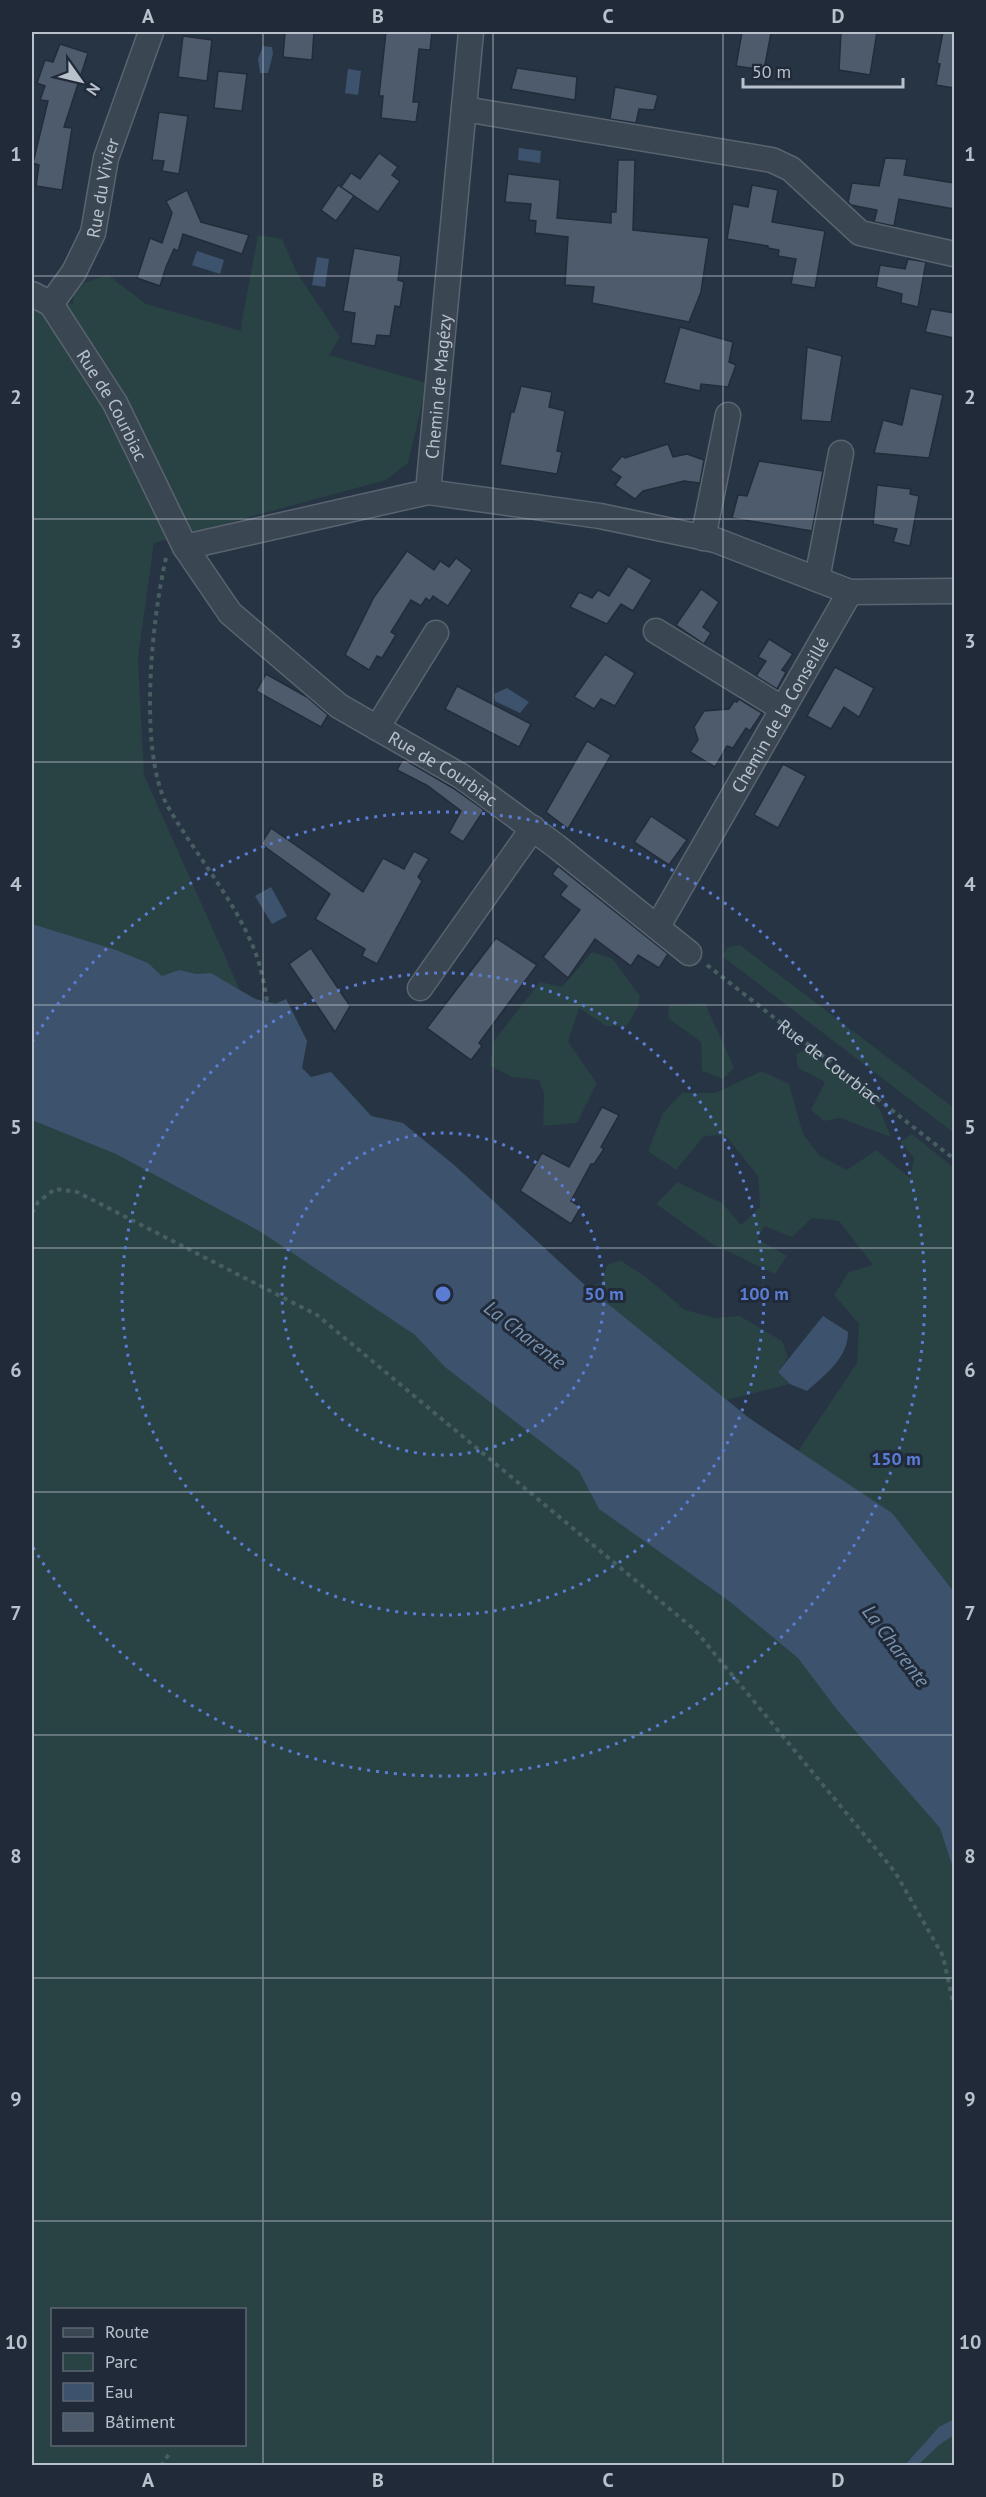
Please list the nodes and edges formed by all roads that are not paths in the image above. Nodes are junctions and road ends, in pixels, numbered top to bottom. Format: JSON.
{"nodes":[{"id":1,"x":151,"y":32,"type":"edge"},
{"id":2,"x":471,"y":32,"type":"edge"},
{"id":3,"x":464,"y":109,"type":"junction"},
{"id":4,"x":954,"y":254,"type":"edge"},
{"id":5,"x":41,"y":299,"type":"edge"},
{"id":6,"x":728,"y":415,"type":"dead end"},
{"id":7,"x":841,"y":453,"type":"dead end"},
{"id":8,"x":428,"y":492,"type":"junction"},
{"id":9,"x":703,"y":537,"type":"junction"},
{"id":10,"x":183,"y":543,"type":"junction"},
{"id":11,"x":817,"y":579,"type":"junction"},
{"id":12,"x":954,"y":591,"type":"edge"},
{"id":13,"x":850,"y":592,"type":"junction"},
{"id":14,"x":656,"y":631,"type":"dead end"},
{"id":15,"x":436,"y":633,"type":"dead end"},
{"id":16,"x":783,"y":709,"type":"junction"},
{"id":17,"x":377,"y":728,"type":"junction"},
{"id":18,"x":533,"y":828,"type":"junction"},
{"id":19,"x":658,"y":926,"type":"junction"},
{"id":20,"x":689,"y":953,"type":"road end"},
{"id":21,"x":420,"y":988,"type":"dead end"}],
"edges":[{"from":1,"to":5,"type":"street","name":"Rue du Vivier"},
{"from":2,"to":3,"type":"street","name":"Chemin de Magézy"},
{"from":3,"to":4,"type":"street"},
{"from":3,"to":8,"type":"street","name":"Chemin de Magézy"},
{"from":5,"to":10,"type":"street","name":"Rue de Courbiac"},
{"from":6,"to":9,"type":"street"},
{"from":7,"to":11,"type":"street"},
{"from":8,"to":9,"type":"street"},
{"from":8,"to":10,"type":"street"},
{"from":9,"to":11,"type":"street"},
{"from":10,"to":17,"type":"street","name":"Rue de Courbiac"},
{"from":11,"to":13,"type":"street"},
{"from":12,"to":13,"type":"street"},
{"from":13,"to":16,"type":"street","name":"Chemin de la Conseillé"},
{"from":14,"to":16,"type":"street"},
{"from":15,"to":17,"type":"street"},
{"from":16,"to":19,"type":"street","name":"Chemin de la Conseillé"},
{"from":17,"to":18,"type":"street","name":"Rue de Courbiac"},
{"from":18,"to":19,"type":"street","name":"Rue de Courbiac"},
{"from":18,"to":21,"type":"street"},
{"from":19,"to":20,"type":"street","name":"Rue de Courbiac"}]}
